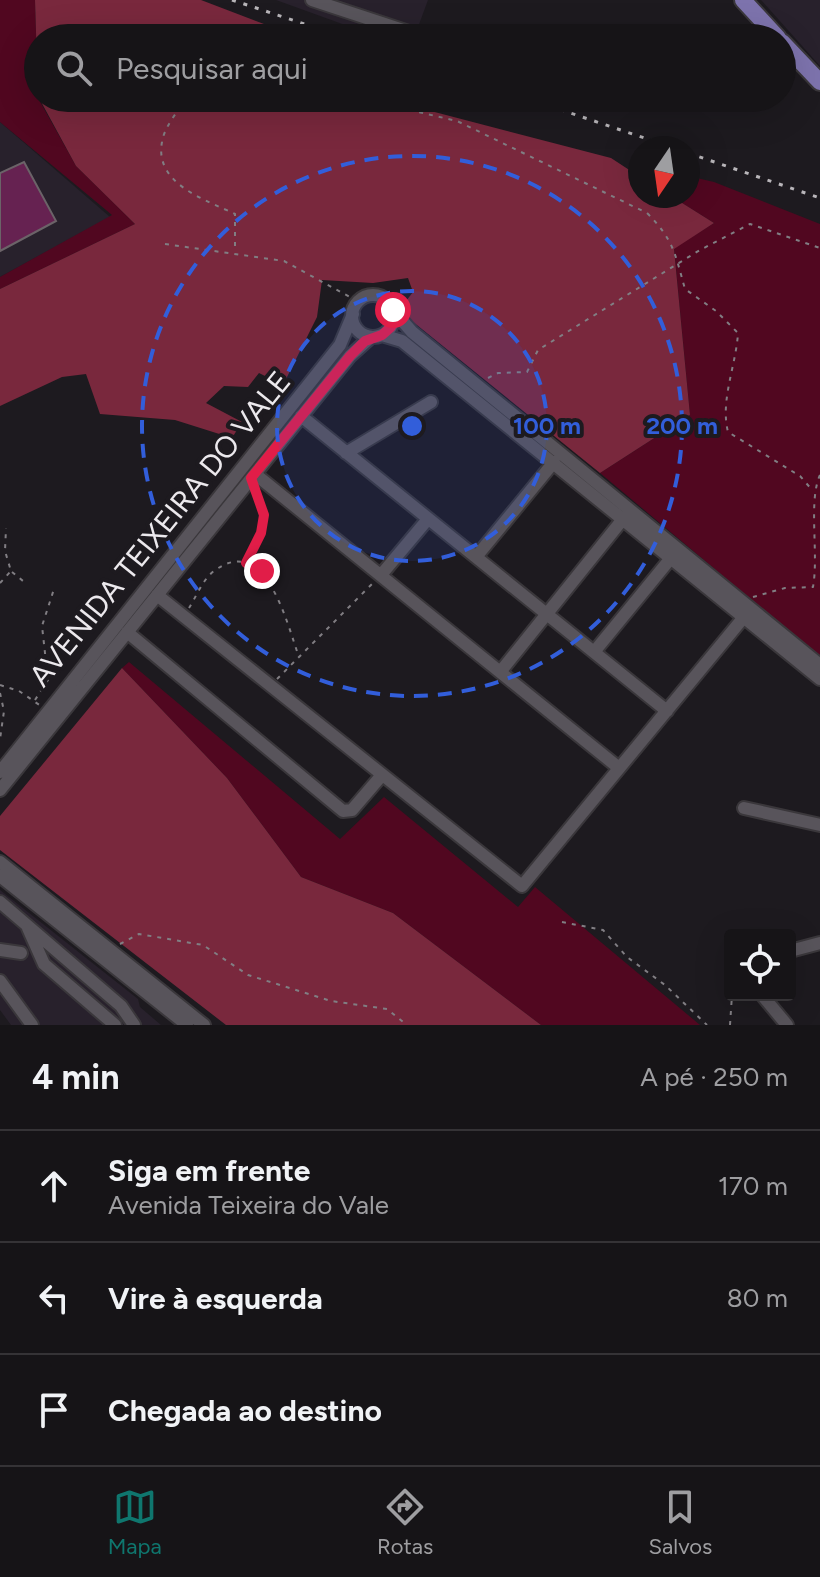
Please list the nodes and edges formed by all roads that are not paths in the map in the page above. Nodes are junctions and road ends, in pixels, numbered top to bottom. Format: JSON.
{"nodes":[{"id":1,"x":312,"y":0,"type":"edge"},
{"id":2,"x":743,"y":0,"type":"edge"},
{"id":3,"x":385,"y":24,"type":"edge"},
{"id":4,"x":765,"y":24,"type":"edge"},
{"id":5,"x":796,"y":57,"type":"edge"},
{"id":6,"x":820,"y":82,"type":"edge"},
{"id":7,"x":393,"y":310,"type":"junction"},
{"id":8,"x":353,"y":314,"type":"junction"},
{"id":9,"x":377,"y":336,"type":"junction"},
{"id":10,"x":431,"y":402,"type":"dead end"},
{"id":11,"x":301,"y":416,"type":"junction"},
{"id":12,"x":346,"y":453,"type":"junction"},
{"id":13,"x":554,"y":462,"type":"junction"},
{"id":14,"x":253,"y":476,"type":"junction"},
{"id":15,"x":428,"y":519,"type":"junction"},
{"id":16,"x":623,"y":519,"type":"junction"},
{"id":17,"x":476,"y":557,"type":"junction"},
{"id":18,"x":671,"y":558,"type":"junction"},
{"id":19,"x":381,"y":575,"type":"junction"},
{"id":20,"x":157,"y":595,"type":"junction"},
{"id":21,"x":547,"y":614,"type":"junction"},
{"id":22,"x":744,"y":617,"type":"junction"},
{"id":23,"x":127,"y":632,"type":"junction"},
{"id":24,"x":594,"y":652,"type":"junction"},
{"id":25,"x":820,"y":665,"type":"edge"},
{"id":26,"x":501,"y":671,"type":"junction"},
{"id":27,"x":820,"y":679,"type":"edge"},
{"id":28,"x":667,"y":711,"type":"junction"},
{"id":29,"x":619,"y":768,"type":"junction"},
{"id":30,"x":0,"y":772,"type":"edge"},
{"id":31,"x":382,"y":775,"type":"junction"},
{"id":32,"x":0,"y":790,"type":"edge"},
{"id":33,"x":744,"y":808,"type":"dead end"},
{"id":34,"x":820,"y":825,"type":"edge"},
{"id":35,"x":0,"y":862,"type":"edge"},
{"id":36,"x":0,"y":876,"type":"edge"},
{"id":37,"x":0,"y":902,"type":"edge"},
{"id":38,"x":26,"y":924,"type":"junction"},
{"id":39,"x":820,"y":943,"type":"edge"},
{"id":40,"x":796,"y":949,"type":"edge"},
{"id":41,"x":0,"y":950,"type":"edge"},
{"id":42,"x":21,"y":953,"type":"dead end"},
{"id":43,"x":0,"y":981,"type":"edge"},
{"id":44,"x":767,"y":1001,"type":"edge"},
{"id":45,"x":32,"y":1025,"type":"edge"},
{"id":46,"x":115,"y":1025,"type":"edge"},
{"id":47,"x":134,"y":1025,"type":"edge"},
{"id":48,"x":187,"y":1025,"type":"edge"},
{"id":49,"x":204,"y":1025,"type":"edge"},
{"id":50,"x":787,"y":1025,"type":"edge"}],
"edges":[{"from":1,"to":3,"type":"street"},
{"from":2,"to":4,"type":"main road"},
{"from":5,"to":6,"type":"main road"},
{"from":7,"to":8,"type":"street","name":"AVENIDA TEIXEIRA DO VALE"},
{"from":7,"to":9,"type":"street","name":"AVENIDA TEIXEIRA DO VALE"},
{"from":7,"to":25,"type":"street"},
{"from":8,"to":9,"type":"street"},
{"from":8,"to":30,"type":"street","name":"AVENIDA TEIXEIRA DO VALE"},
{"from":9,"to":11,"type":"street","name":"AVENIDA TEIXEIRA DO VALE"},
{"from":9,"to":13,"type":"street"},
{"from":10,"to":12,"type":"street"},
{"from":11,"to":12,"type":"street"},
{"from":11,"to":14,"type":"street","name":"AVENIDA TEIXEIRA DO VALE"},
{"from":12,"to":15,"type":"street"},
{"from":13,"to":16,"type":"street"},
{"from":13,"to":17,"type":"street"},
{"from":14,"to":19,"type":"street"},
{"from":14,"to":20,"type":"street","name":"AVENIDA TEIXEIRA DO VALE"},
{"from":15,"to":17,"type":"street"},
{"from":15,"to":19,"type":"street"},
{"from":16,"to":18,"type":"street"},
{"from":16,"to":21,"type":"street"},
{"from":17,"to":21,"type":"street"},
{"from":18,"to":22,"type":"street"},
{"from":18,"to":24,"type":"street"},
{"from":19,"to":26,"type":"street"},
{"from":20,"to":23,"type":"street","name":"AVENIDA TEIXEIRA DO VALE"},
{"from":20,"to":31,"type":"street"},
{"from":21,"to":24,"type":"street"},
{"from":21,"to":26,"type":"street"},
{"from":22,"to":27,"type":"street"},
{"from":22,"to":28,"type":"street"},
{"from":23,"to":31,"type":"street"},
{"from":23,"to":32,"type":"street","name":"AVENIDA TEIXEIRA DO VALE"},
{"from":24,"to":28,"type":"street"},
{"from":26,"to":29,"type":"street"},
{"from":28,"to":29,"type":"street"},
{"from":29,"to":31,"type":"street"},
{"from":33,"to":34,"type":"street"},
{"from":35,"to":49,"type":"street"},
{"from":36,"to":48,"type":"street"},
{"from":37,"to":38,"type":"street"},
{"from":38,"to":46,"type":"street"},
{"from":38,"to":47,"type":"street"},
{"from":39,"to":40,"type":"street"},
{"from":41,"to":42,"type":"street"},
{"from":43,"to":45,"type":"street"},
{"from":44,"to":50,"type":"street"}]}
